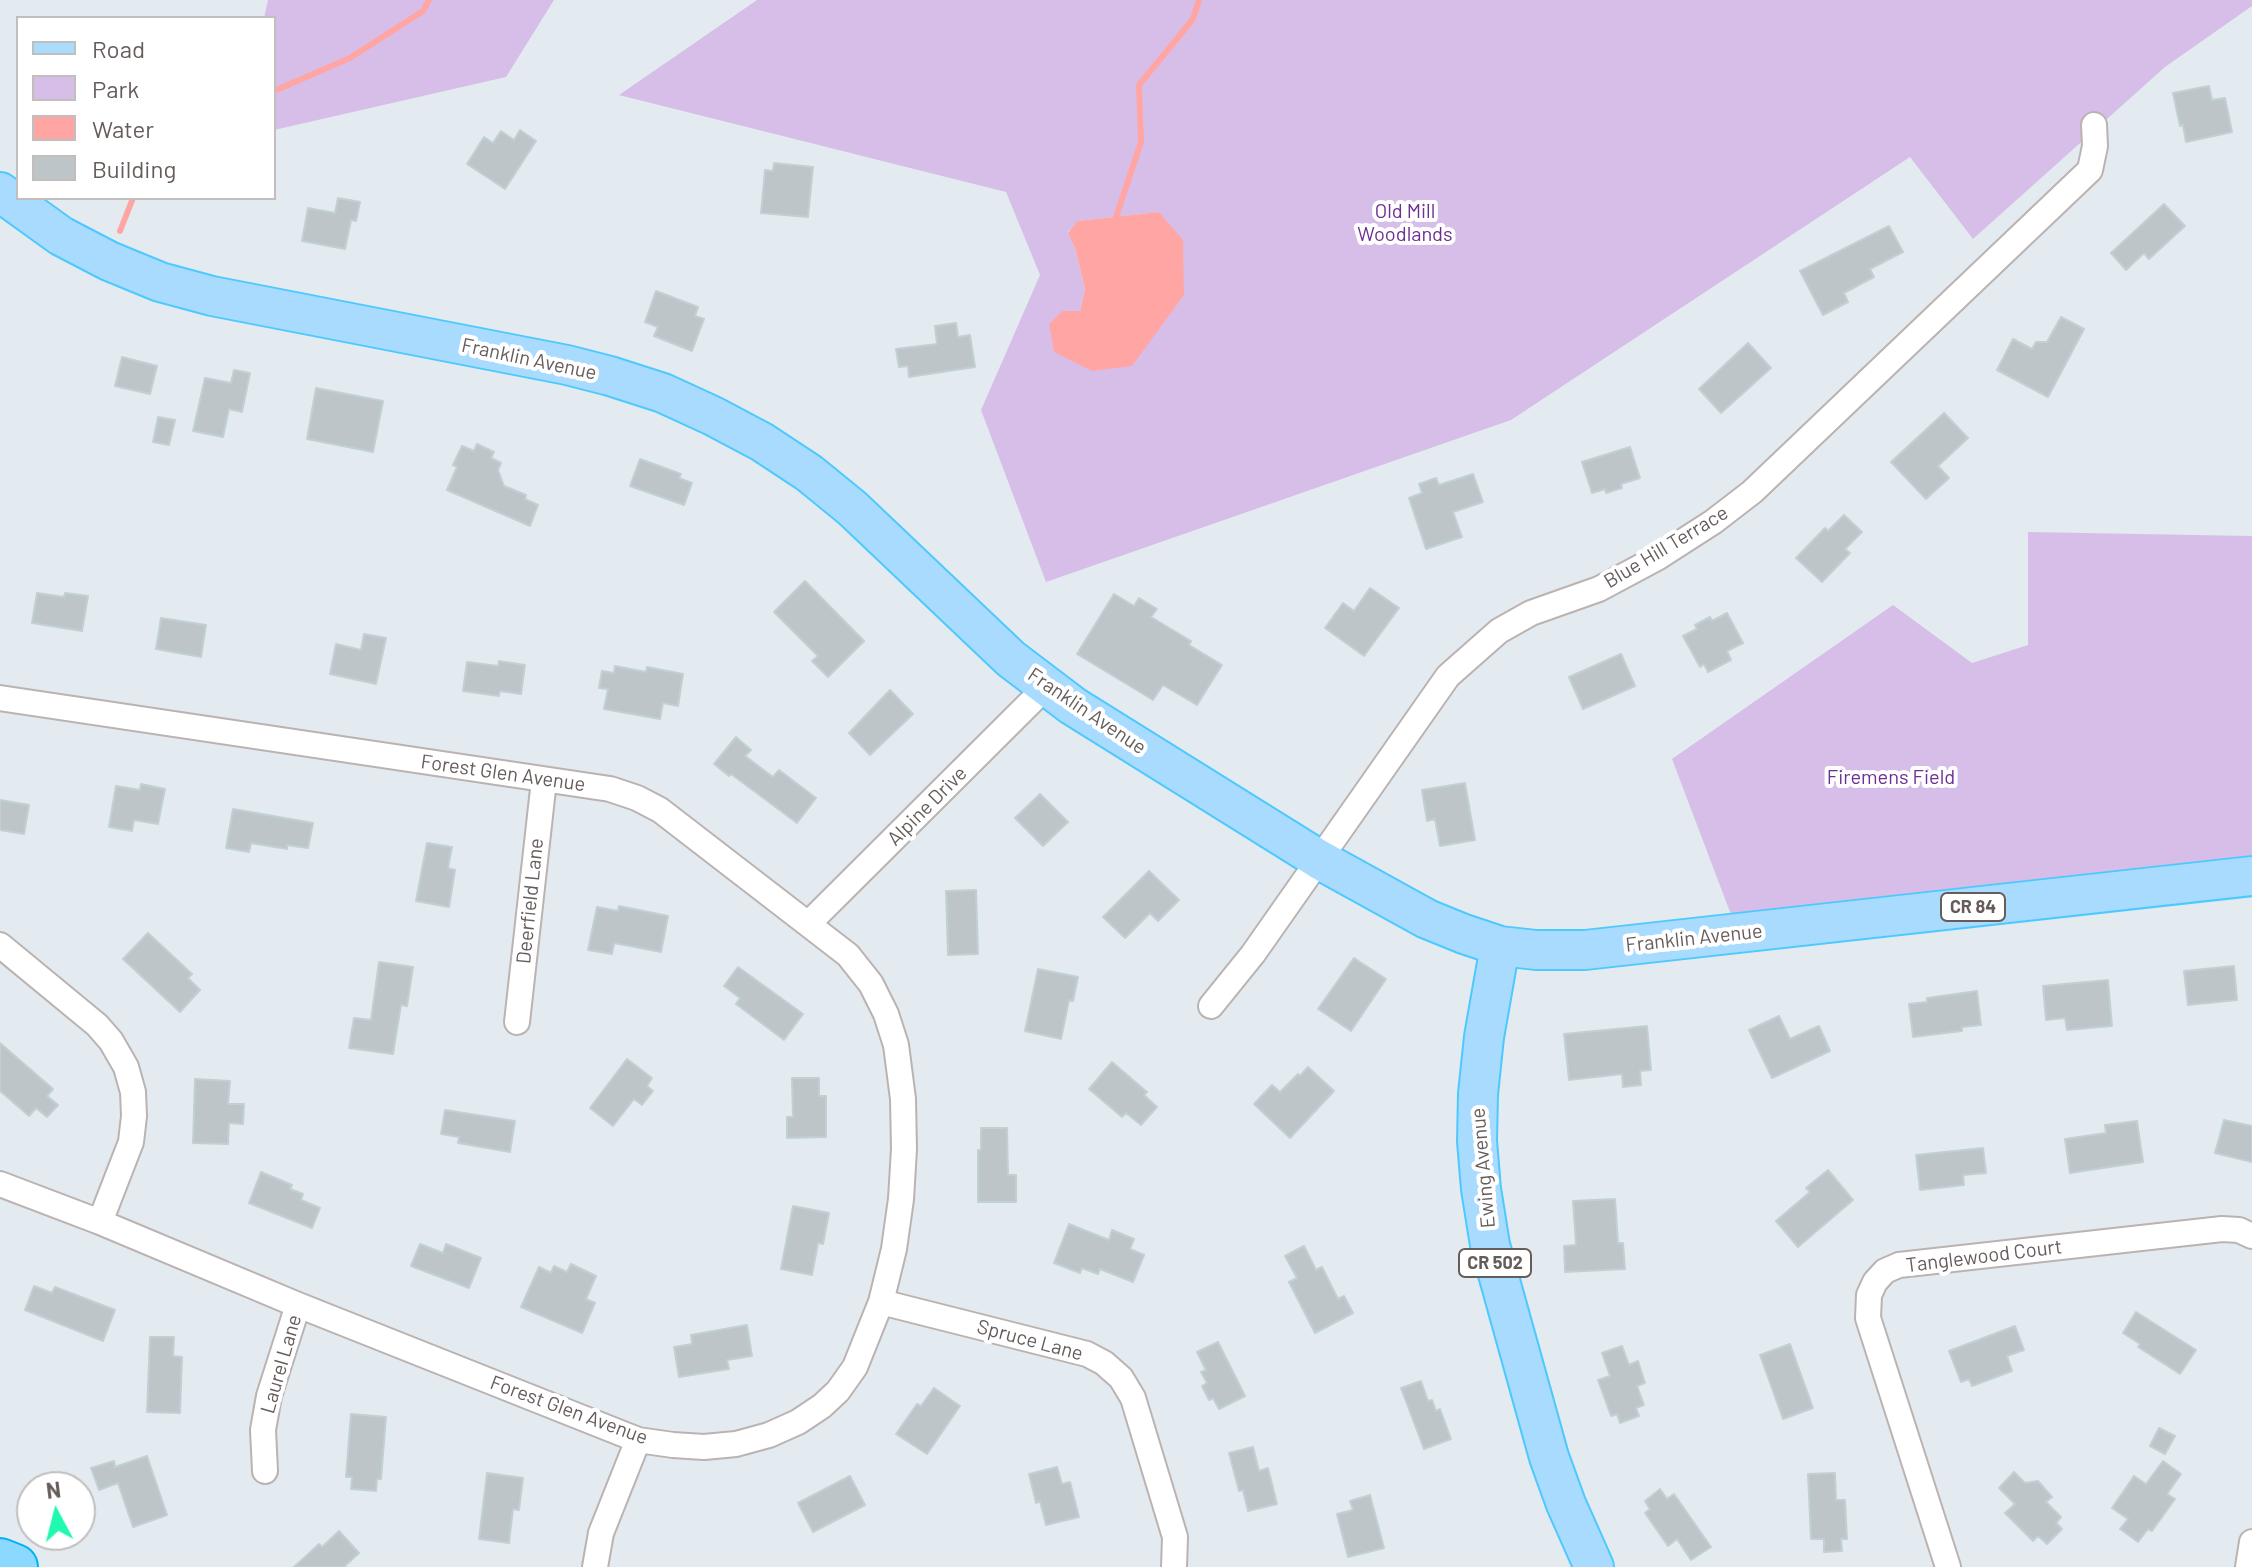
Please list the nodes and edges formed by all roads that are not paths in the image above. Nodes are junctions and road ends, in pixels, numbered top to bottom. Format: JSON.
{"nodes":[{"id":1,"x":2094,"y":125,"type":"dead end"},
{"id":2,"x":0,"y":192,"type":"edge"},
{"id":3,"x":1046,"y":687,"type":"junction"},
{"id":4,"x":0,"y":698,"type":"edge"},
{"id":5,"x":544,"y":780,"type":"junction"},
{"id":6,"x":1320,"y":860,"type":"junction"},
{"id":7,"x":2252,"y":876,"type":"edge"},
{"id":8,"x":808,"y":924,"type":"junction"},
{"id":9,"x":0,"y":945,"type":"edge"},
{"id":10,"x":1500,"y":946,"type":"junction"},
{"id":11,"x":1211,"y":1006,"type":"dead end"},
{"id":12,"x":517,"y":1022,"type":"dead end"},
{"id":13,"x":0,"y":1184,"type":"edge"},
{"id":14,"x":100,"y":1222,"type":"junction"},
{"id":15,"x":2252,"y":1236,"type":"edge"},
{"id":16,"x":881,"y":1302,"type":"junction"},
{"id":17,"x":298,"y":1305,"type":"junction"},
{"id":18,"x":638,"y":1440,"type":"junction"},
{"id":19,"x":265,"y":1471,"type":"dead end"},
{"id":20,"x":2252,"y":1542,"type":"edge"},
{"id":21,"x":0,"y":1561,"type":"edge"},
{"id":22,"x":15,"y":1567,"type":"edge"},
{"id":23,"x":595,"y":1567,"type":"edge"},
{"id":24,"x":1174,"y":1567,"type":"edge"},
{"id":25,"x":1594,"y":1567,"type":"edge"},
{"id":26,"x":1948,"y":1567,"type":"edge"},
{"id":27,"x":2248,"y":1567,"type":"edge"}],
"edges":[{"from":1,"to":6,"type":"street","name":"Blue Hill Terrace"},
{"from":2,"to":3,"type":"main road","name":"Franklin Avenue"},
{"from":3,"to":6,"type":"main road","name":"Franklin Avenue"},
{"from":3,"to":8,"type":"street","name":"Alpine Drive"},
{"from":4,"to":5,"type":"street","name":"Forest Glen Avenue"},
{"from":5,"to":8,"type":"street","name":"Forest Glen Avenue"},
{"from":5,"to":12,"type":"street","name":"Deerfield Lane"},
{"from":6,"to":10,"type":"main road","name":"Franklin Avenue"},
{"from":6,"to":11,"type":"street","name":"Blue Hill Terrace"},
{"from":7,"to":10,"type":"main road","name":"Franklin Avenue","number":"CR 84"},
{"from":8,"to":16,"type":"street","name":"Forest Glen Avenue"},
{"from":9,"to":14,"type":"street"},
{"from":10,"to":25,"type":"main road","name":"Ewing Avenue","number":"CR 502"},
{"from":13,"to":14,"type":"street","name":"Forest Glen Avenue"},
{"from":14,"to":17,"type":"street","name":"Forest Glen Avenue"},
{"from":15,"to":26,"type":"street","name":"Tanglewood Court"},
{"from":16,"to":18,"type":"street","name":"Forest Glen Avenue"},
{"from":16,"to":24,"type":"street","name":"Spruce Lane"},
{"from":17,"to":18,"type":"street","name":"Forest Glen Avenue"},
{"from":17,"to":19,"type":"street","name":"Laurel Lane"},
{"from":18,"to":23,"type":"street"},
{"from":20,"to":27,"type":"street"},
{"from":21,"to":22,"type":"highway"}]}
